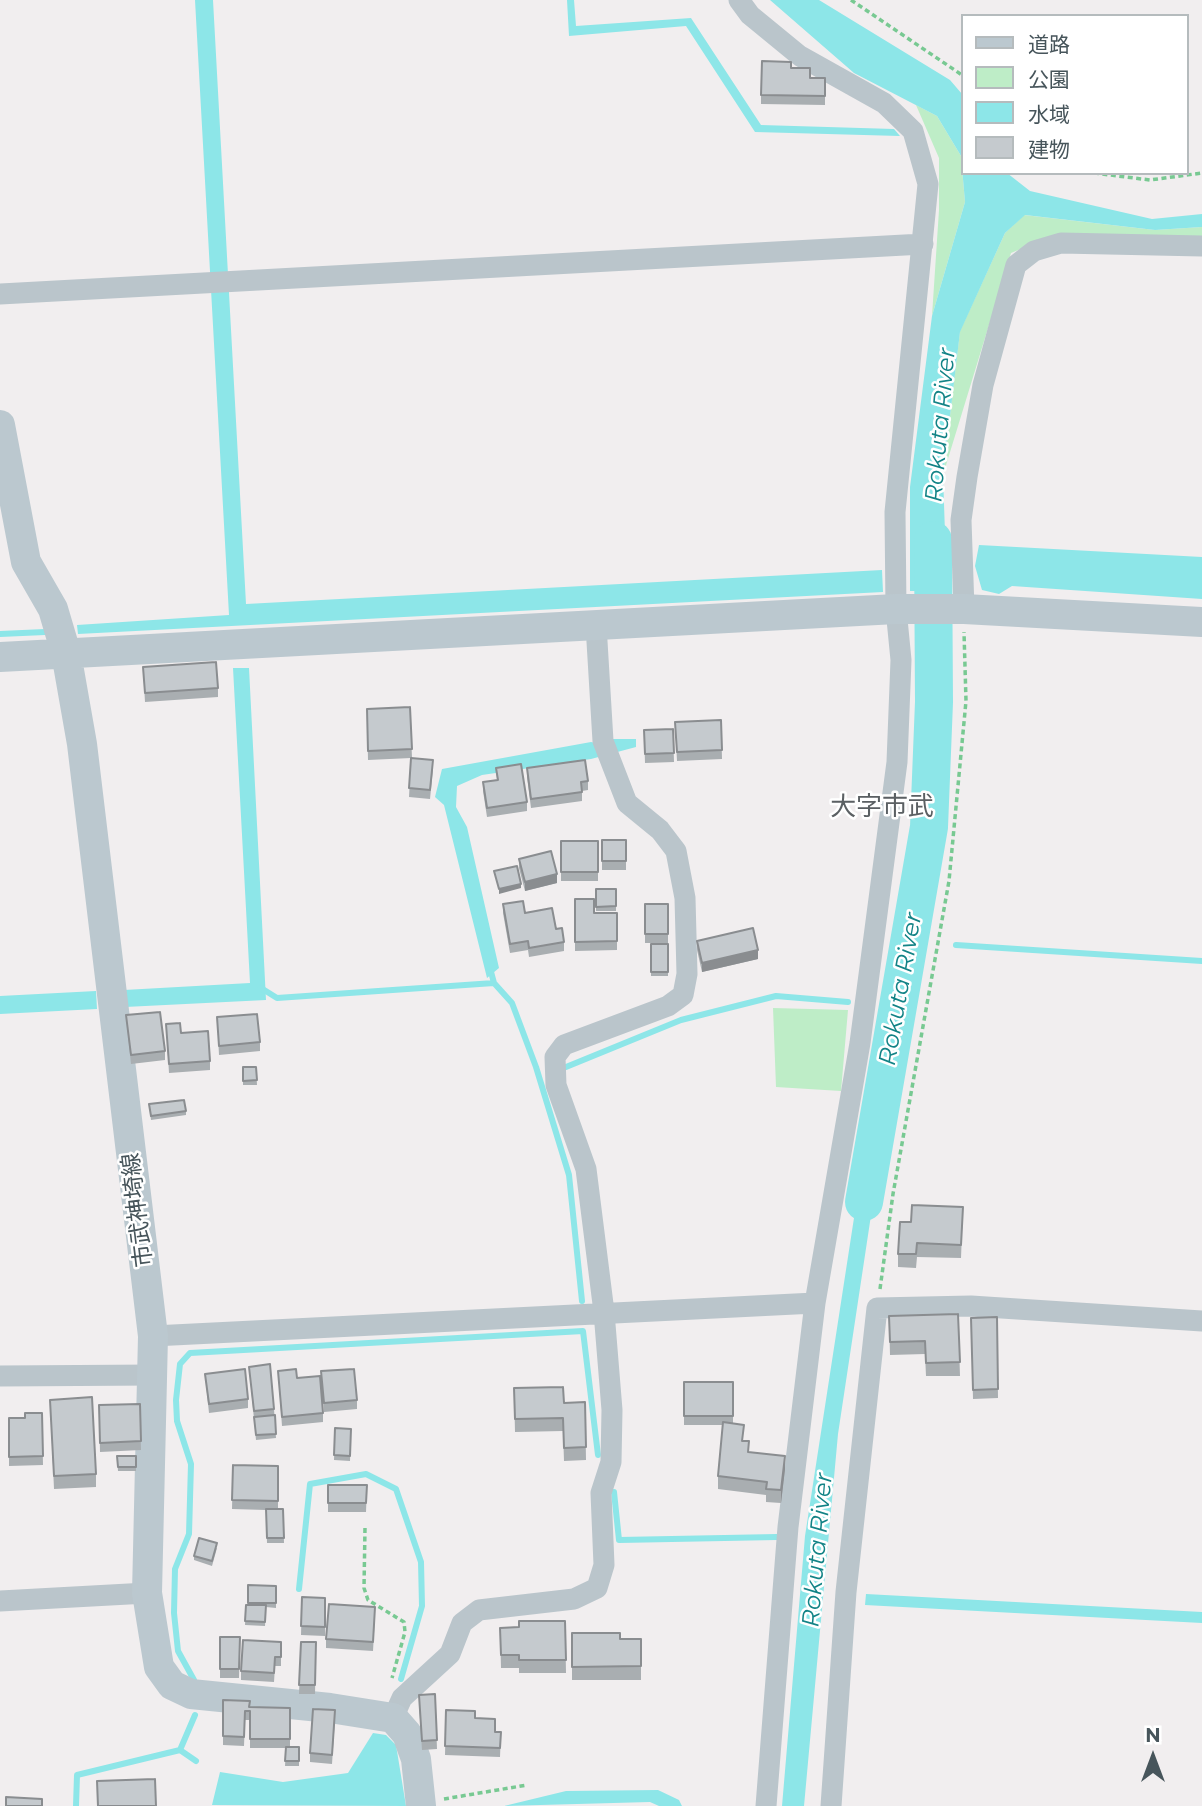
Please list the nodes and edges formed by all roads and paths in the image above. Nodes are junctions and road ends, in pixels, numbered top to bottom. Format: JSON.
{"nodes":[{"id":1,"x":739,"y":0,"type":"edge"},
{"id":2,"x":851,"y":0,"type":"edge"},
{"id":3,"x":960,"y":74,"type":"edge"},
{"id":4,"x":1110,"y":175,"type":"edge"},
{"id":5,"x":1187,"y":175,"type":"edge"},
{"id":6,"x":923,"y":244,"type":"junction"},
{"id":7,"x":1202,"y":246,"type":"edge"},
{"id":8,"x":0,"y":294,"type":"edge"},
{"id":9,"x":0,"y":425,"type":"edge"},
{"id":10,"x":896,"y":609,"type":"junction"},
{"id":11,"x":964,"y":609,"type":"junction"},
{"id":12,"x":1202,"y":622,"type":"edge"},
{"id":13,"x":596,"y":625,"type":"junction"},
{"id":14,"x":66,"y":653,"type":"junction"},
{"id":15,"x":0,"y":657,"type":"edge"},
{"id":16,"x":815,"y":1303,"type":"junction"},
{"id":17,"x":877,"y":1308,"type":"junction"},
{"id":18,"x":604,"y":1311,"type":"junction"},
{"id":19,"x":1202,"y":1321,"type":"edge"},
{"id":20,"x":153,"y":1336,"type":"junction"},
{"id":21,"x":155,"y":1374,"type":"junction"},
{"id":22,"x":0,"y":1377,"type":"edge"},
{"id":23,"x":365,"y":1528,"type":"dead end"},
{"id":24,"x":147,"y":1593,"type":"junction"},
{"id":25,"x":0,"y":1601,"type":"edge"},
{"id":26,"x":398,"y":1708,"type":"junction"},
{"id":27,"x":527,"y":1785,"type":"dead end"},
{"id":28,"x":421,"y":1804,"type":"edge"},
{"id":29,"x":766,"y":1806,"type":"edge"},
{"id":30,"x":831,"y":1806,"type":"edge"}],
"edges":[{"from":1,"to":6,"type":"street"},
{"from":2,"to":3,"type":"path"},
{"from":4,"to":5,"type":"path"},
{"from":6,"to":8,"type":"street"},
{"from":6,"to":10,"type":"street"},
{"from":7,"to":11,"type":"street"},
{"from":9,"to":14,"type":"main road","name":"市武神埼線"},
{"from":10,"to":11,"type":"main road"},
{"from":10,"to":13,"type":"main road"},
{"from":10,"to":16,"type":"street"},
{"from":11,"to":12,"type":"main road"},
{"from":11,"to":17,"type":"path"},
{"from":13,"to":14,"type":"main road"},
{"from":13,"to":18,"type":"street"},
{"from":14,"to":15,"type":"main road"},
{"from":14,"to":20,"type":"main road","name":"市武神埼線"},
{"from":16,"to":18,"type":"street"},
{"from":16,"to":29,"type":"street"},
{"from":17,"to":19,"type":"street"},
{"from":17,"to":30,"type":"street"},
{"from":18,"to":20,"type":"street"},
{"from":18,"to":26,"type":"street"},
{"from":20,"to":21,"type":"main road","name":"市武神埼線"},
{"from":21,"to":22,"type":"street"},
{"from":21,"to":24,"type":"main road","name":"市武神埼線"},
{"from":23,"to":26,"type":"path"},
{"from":24,"to":25,"type":"street"},
{"from":24,"to":26,"type":"main road","name":"市武神埼線"},
{"from":26,"to":28,"type":"main road"},
{"from":27,"to":28,"type":"path"}]}
